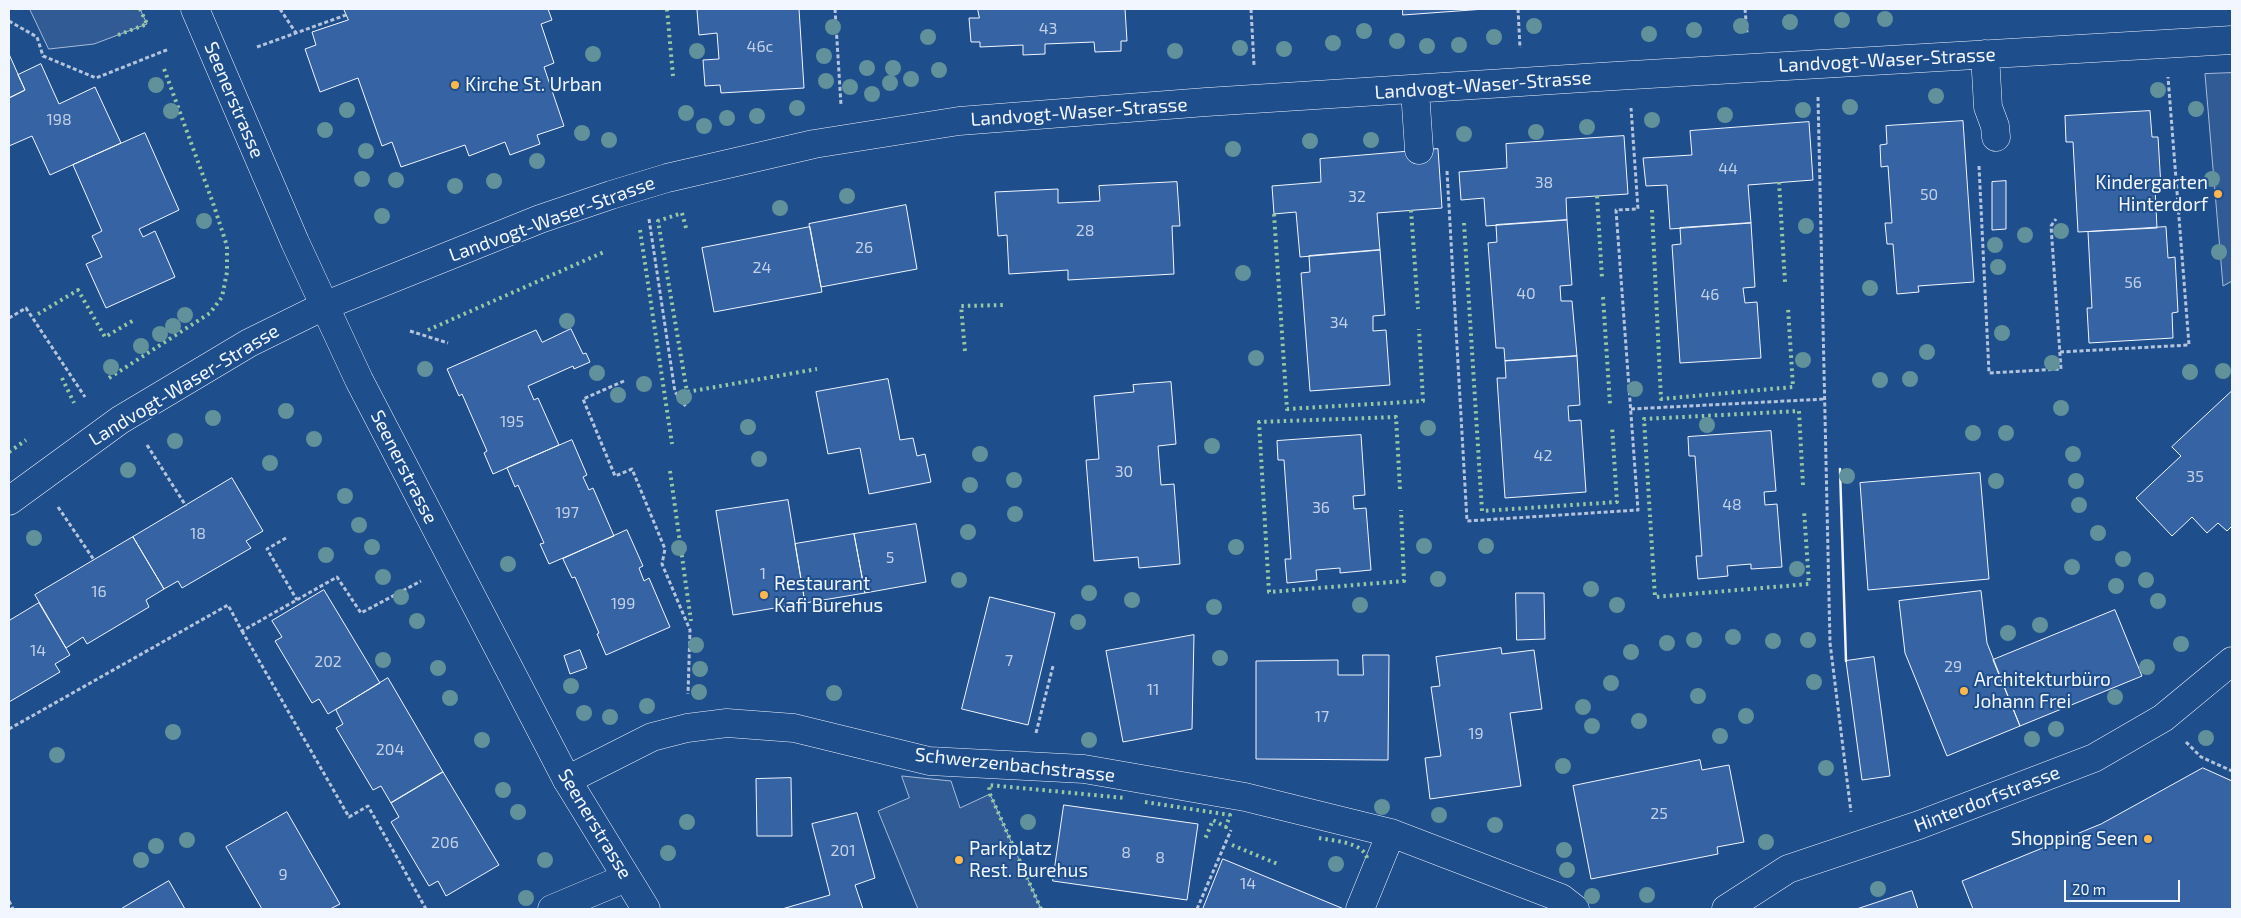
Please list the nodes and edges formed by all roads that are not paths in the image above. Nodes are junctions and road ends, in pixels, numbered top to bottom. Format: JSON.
{"nodes":[{"id":1,"x":195,"y":9,"type":"edge"},
{"id":2,"x":2232,"y":40,"type":"edge"},
{"id":3,"x":1985,"y":54,"type":"junction"},
{"id":4,"x":1415,"y":90,"type":"junction"},
{"id":5,"x":1996,"y":137,"type":"dead end"},
{"id":6,"x":1419,"y":150,"type":"dead end"},
{"id":7,"x":324,"y":306,"type":"junction"},
{"id":8,"x":9,"y":500,"type":"edge"},
{"id":9,"x":2232,"y":661,"type":"edge"},
{"id":10,"x":567,"y":780,"type":"junction"},
{"id":11,"x":1391,"y":834,"type":"junction"},
{"id":12,"x":626,"y":878,"type":"junction"},
{"id":13,"x":552,"y":909,"type":"edge"},
{"id":14,"x":646,"y":909,"type":"edge"},
{"id":15,"x":1360,"y":909,"type":"edge"},
{"id":16,"x":1575,"y":909,"type":"edge"},
{"id":17,"x":1726,"y":909,"type":"edge"}],
"edges":[{"from":1,"to":7,"type":"street","name":"Seenerstrasse"},
{"from":2,"to":3,"type":"street","name":"Landvogt-Waser-Strasse"},
{"from":3,"to":4,"type":"street","name":"Landvogt-Waser-Strasse"},
{"from":3,"to":5,"type":"street"},
{"from":4,"to":6,"type":"street"},
{"from":4,"to":7,"type":"street","name":"Landvogt-Waser-Strasse"},
{"from":7,"to":8,"type":"street","name":"Landvogt-Waser-Strasse"},
{"from":7,"to":10,"type":"street","name":"Seenerstrasse"},
{"from":9,"to":17,"type":"street","name":"Hinterdorfstrasse"},
{"from":10,"to":11,"type":"street","name":"Schwerzenbachstrasse"},
{"from":10,"to":12,"type":"street","name":"Seenerstrasse"},
{"from":11,"to":15,"type":"street"},
{"from":11,"to":16,"type":"street","name":"Schwerzenbachstrasse"},
{"from":12,"to":13,"type":"street"},
{"from":12,"to":14,"type":"street","name":"Seenerstrasse"}]}
